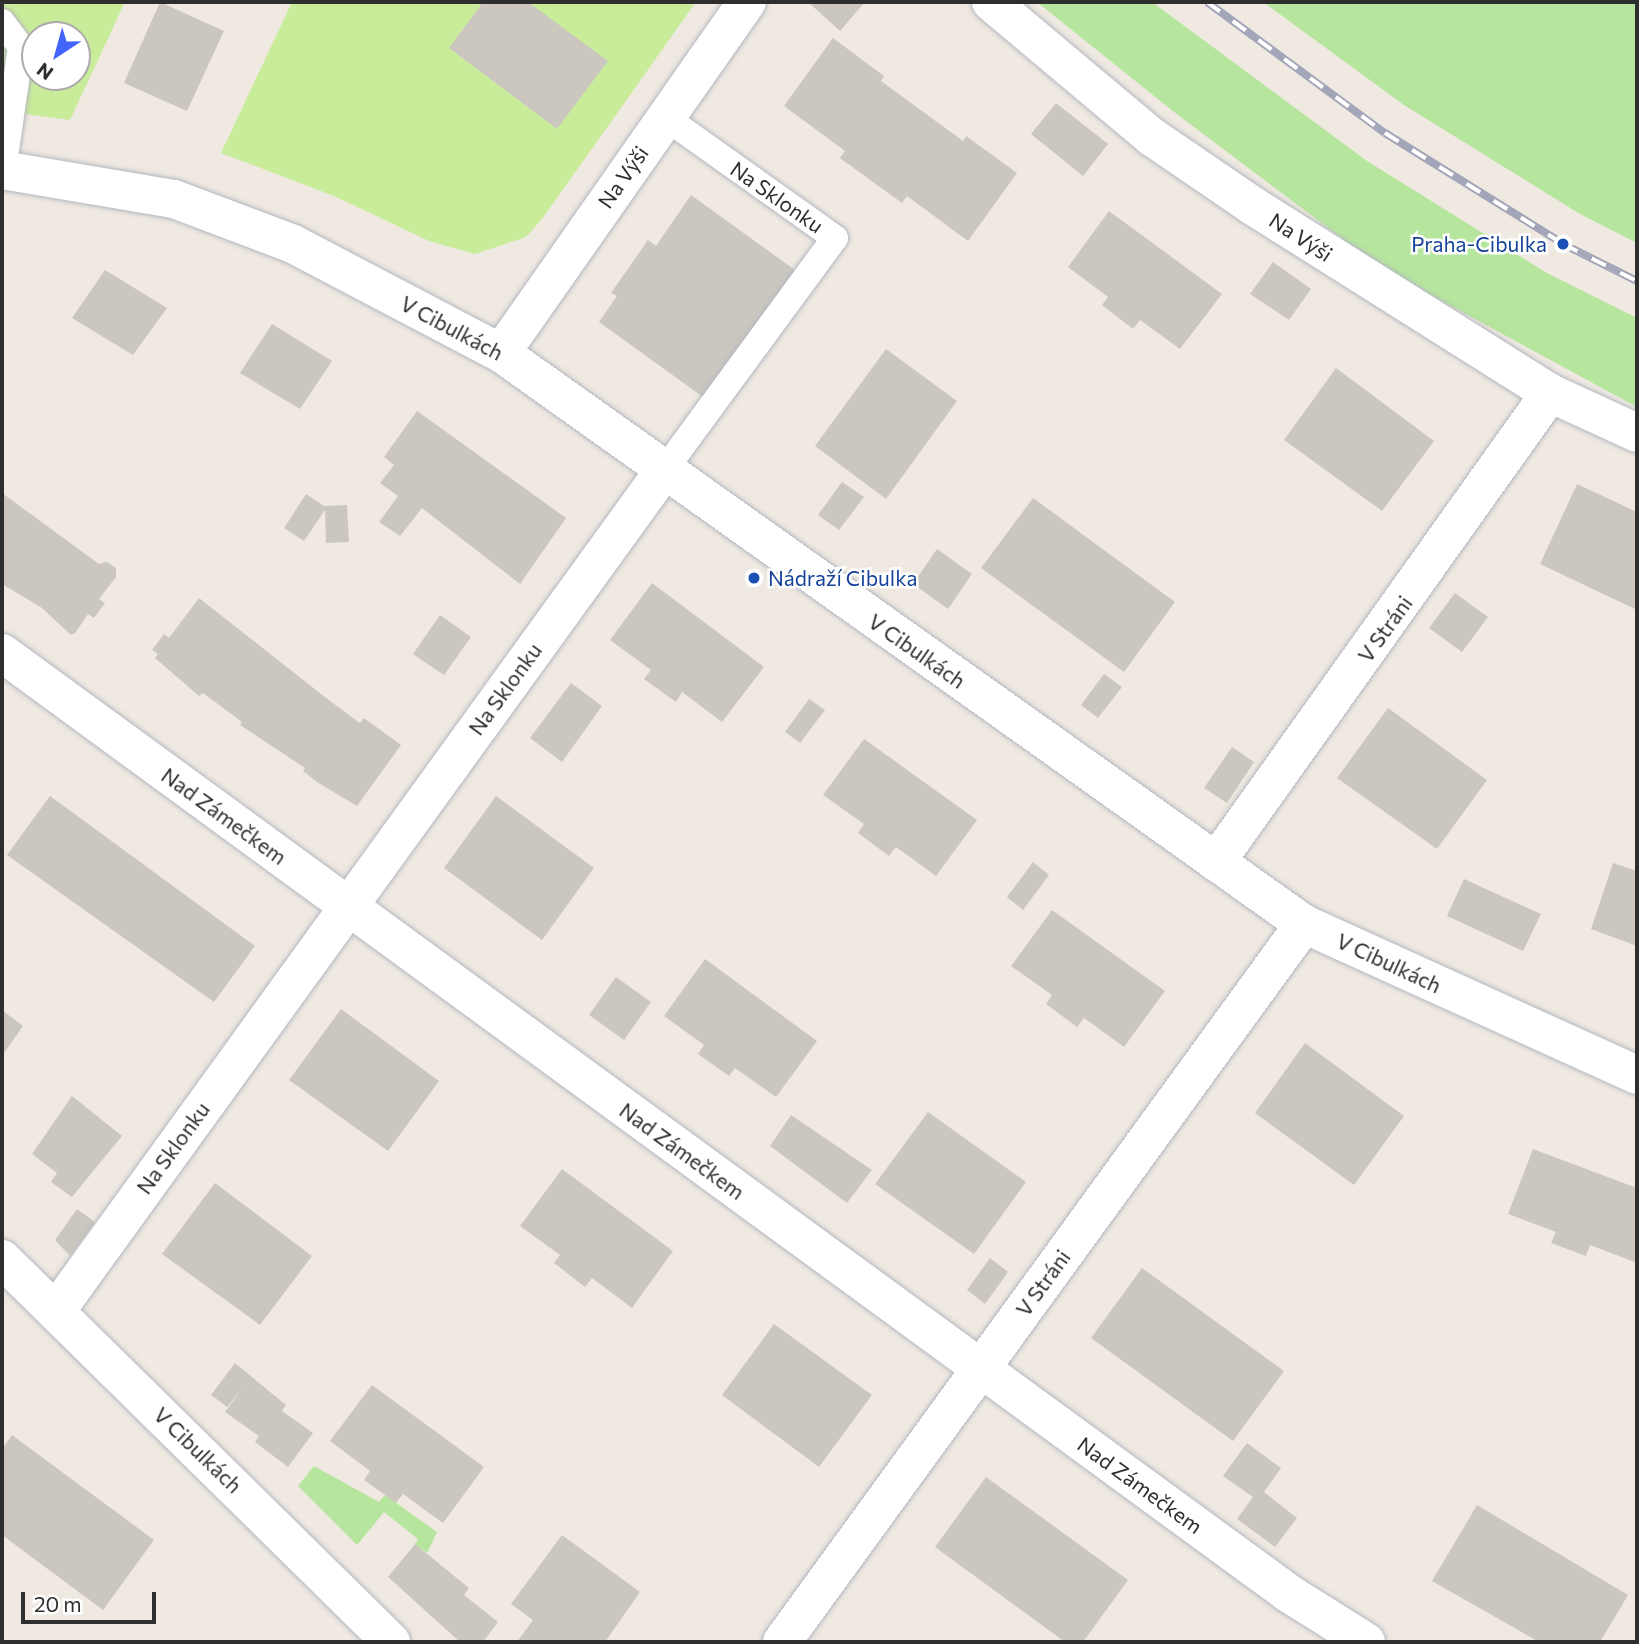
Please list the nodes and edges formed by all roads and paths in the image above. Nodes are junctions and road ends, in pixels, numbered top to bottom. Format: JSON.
{"nodes":[{"id":1,"x":747,"y":2,"type":"edge"},
{"id":2,"x":991,"y":2,"type":"edge"},
{"id":3,"x":2,"y":22,"type":"edge"},
{"id":4,"x":665,"y":117,"type":"junction"},
{"id":5,"x":2,"y":170,"type":"edge"},
{"id":6,"x":501,"y":353,"type":"junction"},
{"id":7,"x":1550,"y":393,"type":"junction"},
{"id":8,"x":1637,"y":433,"type":"edge"},
{"id":9,"x":663,"y":472,"type":"junction"},
{"id":10,"x":2,"y":653,"type":"edge"},
{"id":11,"x":1216,"y":862,"type":"junction"},
{"id":12,"x":347,"y":906,"type":"junction"},
{"id":13,"x":1304,"y":924,"type":"junction"},
{"id":14,"x":1637,"y":1074,"type":"edge"},
{"id":15,"x":2,"y":1259,"type":"edge"},
{"id":16,"x":56,"y":1311,"type":"junction"},
{"id":17,"x":981,"y":1369,"type":"junction"},
{"id":18,"x":392,"y":1640,"type":"edge"},
{"id":19,"x":782,"y":1642,"type":"edge"},
{"id":20,"x":1366,"y":1642,"type":"edge"}],
"edges":[{"from":1,"to":4,"type":"street","name":"Na Výši"},
{"from":2,"to":7,"type":"street","name":"Na Výši"},
{"from":3,"to":5,"type":"lane"},
{"from":4,"to":6,"type":"street","name":"Na Výši"},
{"from":4,"to":9,"type":"lane","name":"Na Sklonku"},
{"from":5,"to":6,"type":"street","name":"V Cibulkách"},
{"from":6,"to":9,"type":"street","name":"V Cibulkách"},
{"from":7,"to":8,"type":"street","name":"Na Výši"},
{"from":7,"to":11,"type":"street","name":"V Stráni"},
{"from":9,"to":11,"type":"street","name":"V Cibulkách"},
{"from":9,"to":12,"type":"street","name":"Na Sklonku"},
{"from":10,"to":12,"type":"street","name":"Nad Zámečkem"},
{"from":11,"to":13,"type":"street","name":"V Cibulkách"},
{"from":12,"to":16,"type":"street","name":"Na Sklonku"},
{"from":12,"to":17,"type":"street","name":"Nad Zámečkem"},
{"from":13,"to":14,"type":"street","name":"V Cibulkách"},
{"from":13,"to":17,"type":"street","name":"V Stráni"},
{"from":15,"to":16,"type":"street","name":"V Cibulkách"},
{"from":16,"to":18,"type":"street","name":"V Cibulkách"},
{"from":17,"to":19,"type":"street","name":"V Stráni"},
{"from":17,"to":20,"type":"street","name":"Nad Zámečkem"}]}
